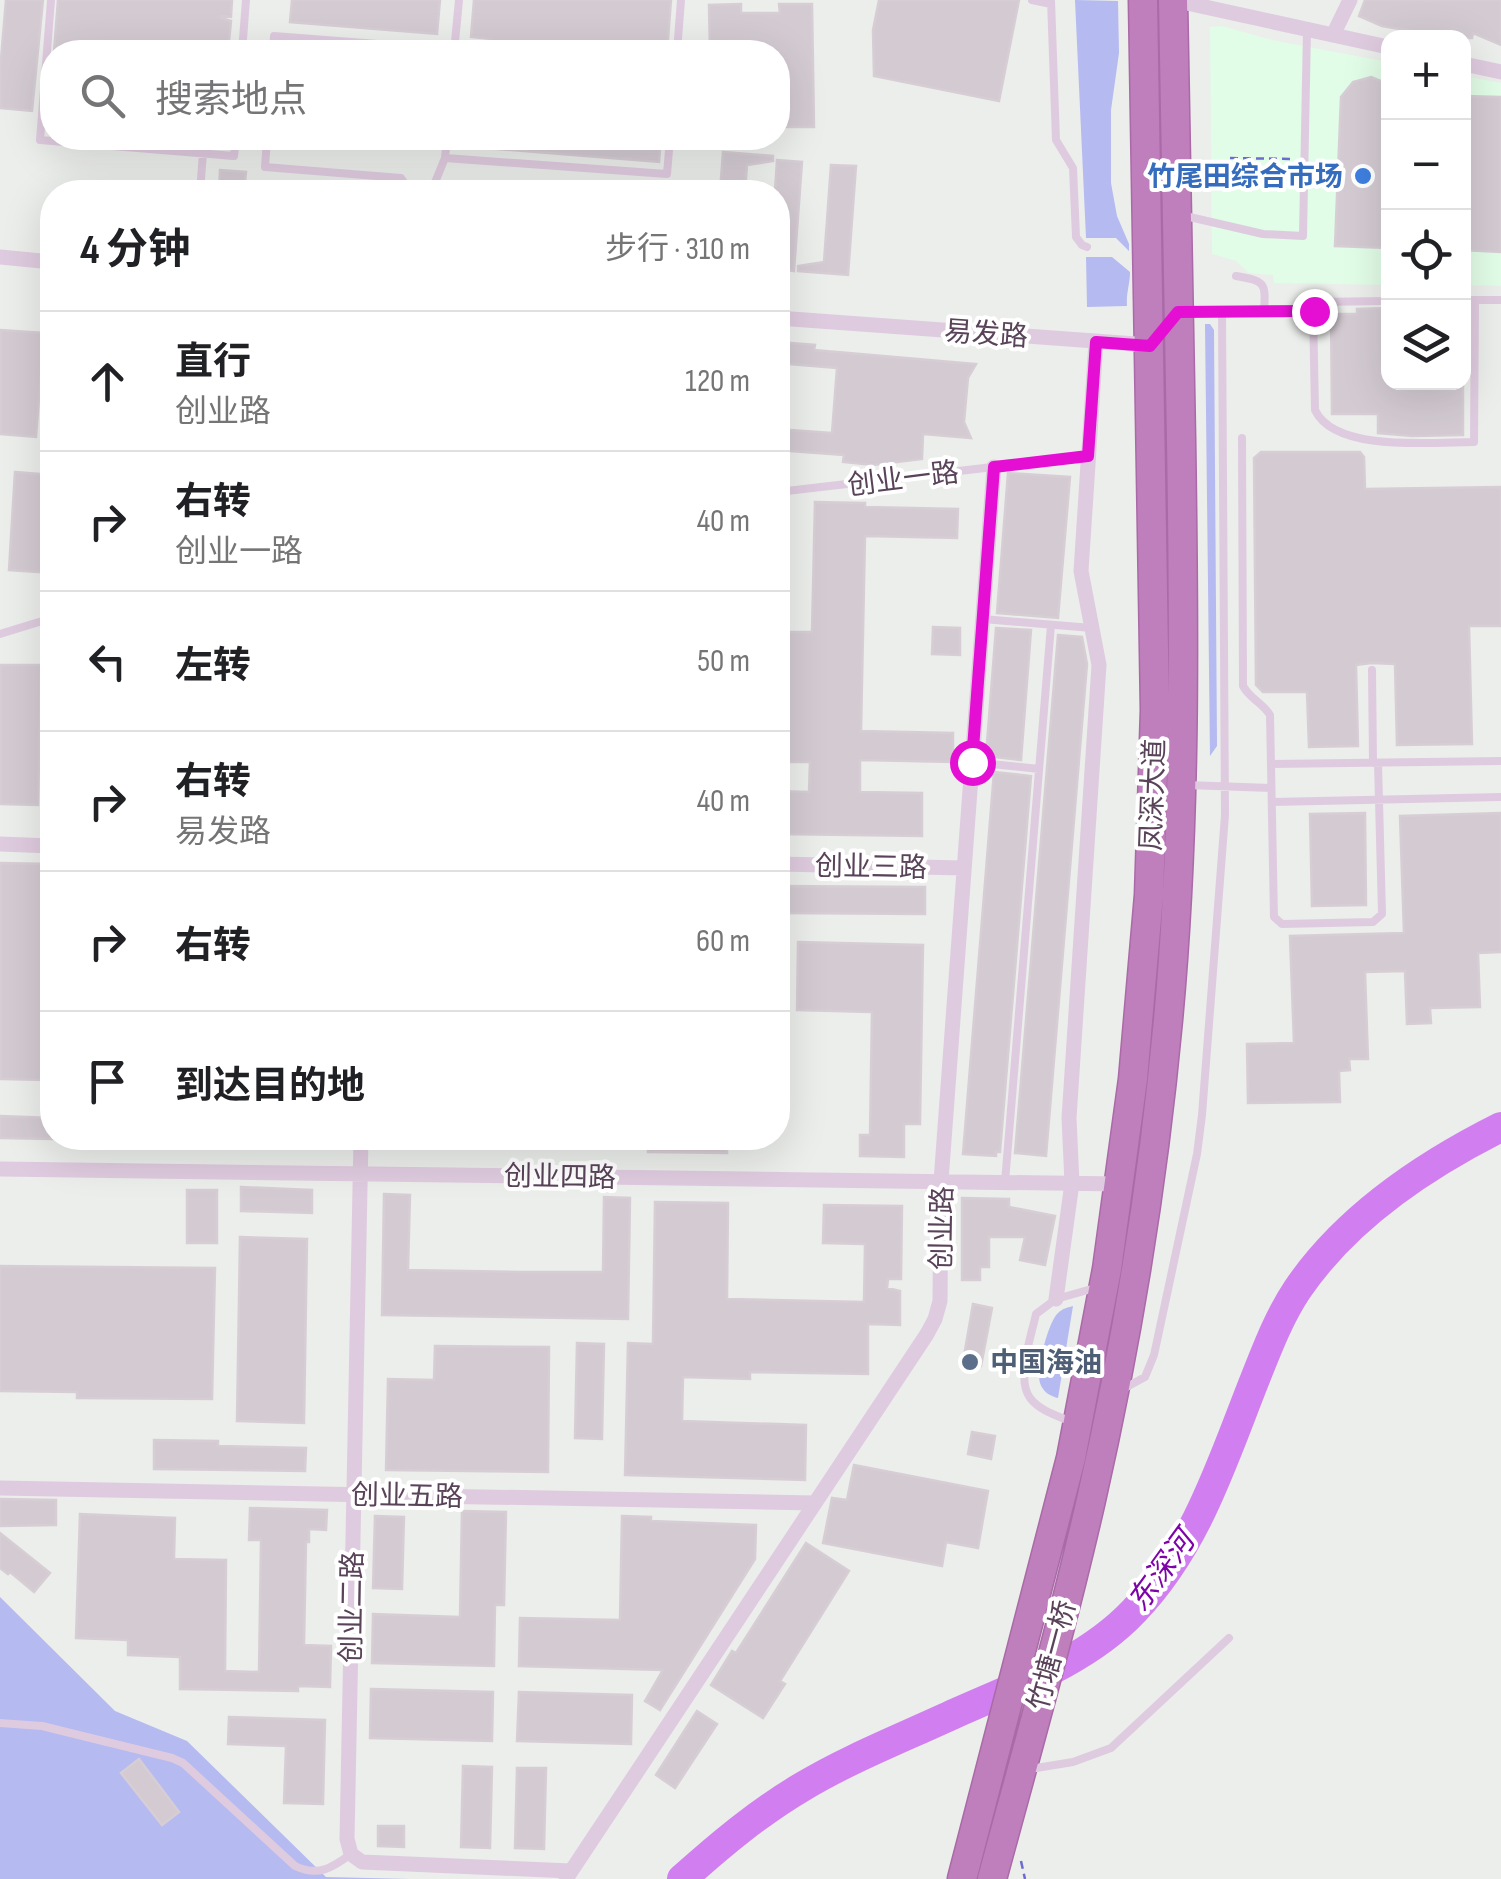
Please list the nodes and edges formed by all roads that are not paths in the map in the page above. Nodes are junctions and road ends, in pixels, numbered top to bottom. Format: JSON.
{"nodes":[{"id":1,"x":51,"y":0,"type":"edge"},
{"id":2,"x":246,"y":0,"type":"edge"},
{"id":3,"x":459,"y":0,"type":"edge"},
{"id":4,"x":681,"y":0,"type":"edge"},
{"id":5,"x":1032,"y":0,"type":"edge"},
{"id":6,"x":1143,"y":0,"type":"edge"},
{"id":7,"x":1173,"y":0,"type":"edge"},
{"id":8,"x":1350,"y":0,"type":"edge"},
{"id":9,"x":1051,"y":2,"type":"edge"},
{"id":10,"x":1307,"y":29,"type":"junction"},
{"id":11,"x":1332,"y":35,"type":"junction"},
{"id":12,"x":48,"y":40,"type":"edge"},
{"id":13,"x":243,"y":40,"type":"edge"},
{"id":14,"x":274,"y":40,"type":"edge"},
{"id":15,"x":322,"y":40,"type":"edge"},
{"id":16,"x":456,"y":40,"type":"edge"},
{"id":17,"x":677,"y":40,"type":"edge"},
{"id":18,"x":1381,"y":46,"type":"edge"},
{"id":19,"x":1471,"y":66,"type":"edge"},
{"id":20,"x":1501,"y":72,"type":"edge"},
{"id":21,"x":165,"y":150,"type":"edge"},
{"id":22,"x":235,"y":150,"type":"edge"},
{"id":23,"x":265,"y":150,"type":"edge"},
{"id":24,"x":446,"y":150,"type":"edge"},
{"id":25,"x":669,"y":150,"type":"edge"},
{"id":26,"x":202,"y":153,"type":"junction"},
{"id":27,"x":446,"y":158,"type":"junction"},
{"id":28,"x":201,"y":180,"type":"edge"},
{"id":29,"x":402,"y":180,"type":"edge"},
{"id":30,"x":436,"y":180,"type":"edge"},
{"id":31,"x":1177,"y":214,"type":"junction"},
{"id":32,"x":1087,"y":247,"type":"dead end"},
{"id":33,"x":0,"y":257,"type":"edge"},
{"id":34,"x":40,"y":261,"type":"edge"},
{"id":35,"x":1236,"y":276,"type":"dead end"},
{"id":36,"x":1471,"y":300,"type":"edge"},
{"id":37,"x":1475,"y":300,"type":"junction"},
{"id":38,"x":1501,"y":300,"type":"edge"},
{"id":39,"x":1381,"y":301,"type":"edge"},
{"id":40,"x":1222,"y":311,"type":"junction"},
{"id":41,"x":1264,"y":311,"type":"junction"},
{"id":42,"x":1314,"y":311,"type":"junction"},
{"id":43,"x":1178,"y":312,"type":"junction"},
{"id":44,"x":790,"y":319,"type":"edge"},
{"id":45,"x":1096,"y":342,"type":"junction"},
{"id":46,"x":1150,"y":346,"type":"junction"},
{"id":47,"x":1242,"y":438,"type":"dead end"},
{"id":48,"x":1088,"y":456,"type":"junction"},
{"id":49,"x":994,"y":467,"type":"junction"},
{"id":50,"x":790,"y":491,"type":"edge"},
{"id":51,"x":983,"y":619,"type":"junction"},
{"id":52,"x":40,"y":622,"type":"edge"},
{"id":53,"x":1051,"y":625,"type":"junction"},
{"id":54,"x":1092,"y":628,"type":"junction"},
{"id":55,"x":0,"y":634,"type":"edge"},
{"id":56,"x":1372,"y":670,"type":"dead end"},
{"id":57,"x":1501,"y":760,"type":"edge"},
{"id":58,"x":972,"y":762,"type":"junction"},
{"id":59,"x":1376,"y":762,"type":"junction"},
{"id":60,"x":1271,"y":764,"type":"junction"},
{"id":61,"x":1039,"y":769,"type":"junction"},
{"id":62,"x":1182,"y":784,"type":"junction"},
{"id":63,"x":1225,"y":786,"type":"junction"},
{"id":64,"x":1271,"y":788,"type":"junction"},
{"id":65,"x":1501,"y":797,"type":"edge"},
{"id":66,"x":1379,"y":800,"type":"junction"},
{"id":67,"x":1272,"y":802,"type":"junction"},
{"id":68,"x":0,"y":844,"type":"edge"},
{"id":69,"x":40,"y":846,"type":"edge"},
{"id":70,"x":790,"y":864,"type":"edge"},
{"id":71,"x":964,"y":868,"type":"junction"},
{"id":72,"x":361,"y":1150,"type":"edge"},
{"id":73,"x":0,"y":1169,"type":"edge"},
{"id":74,"x":360,"y":1174,"type":"junction"},
{"id":75,"x":941,"y":1181,"type":"junction"},
{"id":76,"x":1005,"y":1182,"type":"junction"},
{"id":77,"x":1072,"y":1183,"type":"junction"},
{"id":78,"x":1120,"y":1184,"type":"junction"},
{"id":79,"x":1104,"y":1286,"type":"junction"},
{"id":80,"x":1056,"y":1299,"type":"junction"},
{"id":81,"x":1114,"y":1393,"type":"junction"},
{"id":82,"x":1078,"y":1424,"type":"junction"},
{"id":83,"x":0,"y":1488,"type":"edge"},
{"id":84,"x":354,"y":1494,"type":"junction"},
{"id":85,"x":814,"y":1503,"type":"junction"},
{"id":86,"x":1076,"y":1560,"type":"joint"},
{"id":87,"x":1040,"y":1580,"type":"joint"},
{"id":88,"x":1229,"y":1638,"type":"dead end"},
{"id":89,"x":0,"y":1724,"type":"edge"},
{"id":90,"x":1024,"y":1760,"type":"junction"},
{"id":91,"x":991,"y":1768,"type":"junction"},
{"id":92,"x":351,"y":1854,"type":"junction"},
{"id":93,"x":568,"y":1875,"type":"edge"},
{"id":94,"x":943,"y":1879,"type":"edge"},
{"id":95,"x":962,"y":1879,"type":"edge"},
{"id":96,"x":992,"y":1879,"type":"edge"},
{"id":97,"x":1014,"y":1879,"type":"edge"}],
"edges":[{"from":1,"to":12,"type":"lane"},
{"from":2,"to":13,"type":"lane"},
{"from":3,"to":16,"type":"lane"},
{"from":4,"to":17,"type":"lane"},
{"from":5,"to":9,"type":"lane"},
{"from":6,"to":46,"type":"highway","name":"凤深大道"},
{"from":7,"to":10,"type":"street"},
{"from":7,"to":31,"type":"highway","name":"凤深大道"},
{"from":8,"to":11,"type":"street"},
{"from":9,"to":32,"type":"lane"},
{"from":10,"to":11,"type":"street"},
{"from":10,"to":31,"type":"lane"},
{"from":11,"to":18,"type":"street"},
{"from":14,"to":15,"type":"lane"},
{"from":19,"to":20,"type":"street"},
{"from":21,"to":26,"type":"lane"},
{"from":22,"to":26,"type":"lane"},
{"from":23,"to":29,"type":"lane"},
{"from":24,"to":27,"type":"lane"},
{"from":25,"to":27,"type":"lane"},
{"from":26,"to":28,"type":"lane"},
{"from":27,"to":30,"type":"lane"},
{"from":31,"to":43,"type":"highway","name":"凤深大道"},
{"from":33,"to":34,"type":"street"},
{"from":35,"to":41,"type":"lane"},
{"from":36,"to":37,"type":"lane"},
{"from":37,"to":38,"type":"lane"},
{"from":37,"to":42,"type":"lane"},
{"from":39,"to":42,"type":"lane"},
{"from":40,"to":41,"type":"lane"},
{"from":40,"to":43,"type":"lane"},
{"from":40,"to":63,"type":"lane"},
{"from":41,"to":42,"type":"lane"},
{"from":43,"to":46,"type":"street"},
{"from":43,"to":62,"type":"highway","name":"凤深大道"},
{"from":44,"to":45,"type":"street","name":"易发路"},
{"from":45,"to":46,"type":"street","name":"易发路"},
{"from":45,"to":48,"type":"street"},
{"from":46,"to":78,"type":"highway","name":"凤深大道"},
{"from":47,"to":60,"type":"lane"},
{"from":48,"to":49,"type":"lane","name":"创业一路"},
{"from":48,"to":54,"type":"street"},
{"from":49,"to":50,"type":"lane","name":"创业一路"},
{"from":49,"to":51,"type":"street","name":"创业路"},
{"from":51,"to":53,"type":"lane"},
{"from":51,"to":58,"type":"street","name":"创业路"},
{"from":52,"to":55,"type":"lane"},
{"from":53,"to":54,"type":"lane"},
{"from":53,"to":61,"type":"lane"},
{"from":54,"to":77,"type":"street"},
{"from":56,"to":59,"type":"lane"},
{"from":57,"to":59,"type":"lane"},
{"from":58,"to":61,"type":"lane"},
{"from":58,"to":71,"type":"street","name":"创业路"},
{"from":59,"to":60,"type":"lane"},
{"from":59,"to":66,"type":"lane"},
{"from":60,"to":64,"type":"lane"},
{"from":61,"to":76,"type":"lane"},
{"from":62,"to":63,"type":"lane"},
{"from":62,"to":81,"type":"highway","name":"凤深大道"},
{"from":63,"to":64,"type":"lane"},
{"from":63,"to":81,"type":"lane"},
{"from":64,"to":67,"type":"lane"},
{"from":65,"to":66,"type":"lane"},
{"from":66,"to":67,"type":"lane"},
{"from":66,"to":67,"type":"lane"},
{"from":68,"to":69,"type":"street"},
{"from":70,"to":71,"type":"street","name":"创业三路"},
{"from":71,"to":75,"type":"street","name":"创业路"},
{"from":72,"to":74,"type":"street","name":"创业二路"},
{"from":73,"to":74,"type":"street","name":"创业四路"},
{"from":74,"to":75,"type":"street","name":"创业四路"},
{"from":74,"to":84,"type":"street","name":"创业二路"},
{"from":75,"to":76,"type":"street","name":"创业四路"},
{"from":75,"to":85,"type":"street","name":"创业路"},
{"from":76,"to":77,"type":"street","name":"创业四路"},
{"from":77,"to":78,"type":"street","name":"创业四路"},
{"from":77,"to":80,"type":"street"},
{"from":78,"to":79,"type":"highway","name":"凤深大道"},
{"from":79,"to":80,"type":"lane"},
{"from":79,"to":82,"type":"highway","name":"凤深大道"},
{"from":80,"to":82,"type":"lane"},
{"from":81,"to":86,"type":"highway","name":"凤深大道"},
{"from":82,"to":87,"type":"highway","name":"凤深大道"},
{"from":83,"to":84,"type":"street","name":"创业五路"},
{"from":84,"to":85,"type":"street","name":"创业五路"},
{"from":84,"to":92,"type":"street","name":"创业二路"},
{"from":85,"to":93,"type":"street","name":"创业路"},
{"from":86,"to":90,"type":"highway","name":"竹塘一桥"},
{"from":87,"to":91,"type":"highway","name":"竹塘一桥"},
{"from":88,"to":90,"type":"lane"},
{"from":89,"to":92,"type":"lane"},
{"from":90,"to":96,"type":"highway"},
{"from":90,"to":97,"type":"highway"},
{"from":91,"to":94,"type":"highway"},
{"from":91,"to":95,"type":"highway"},
{"from":92,"to":93,"type":"street"}]}
